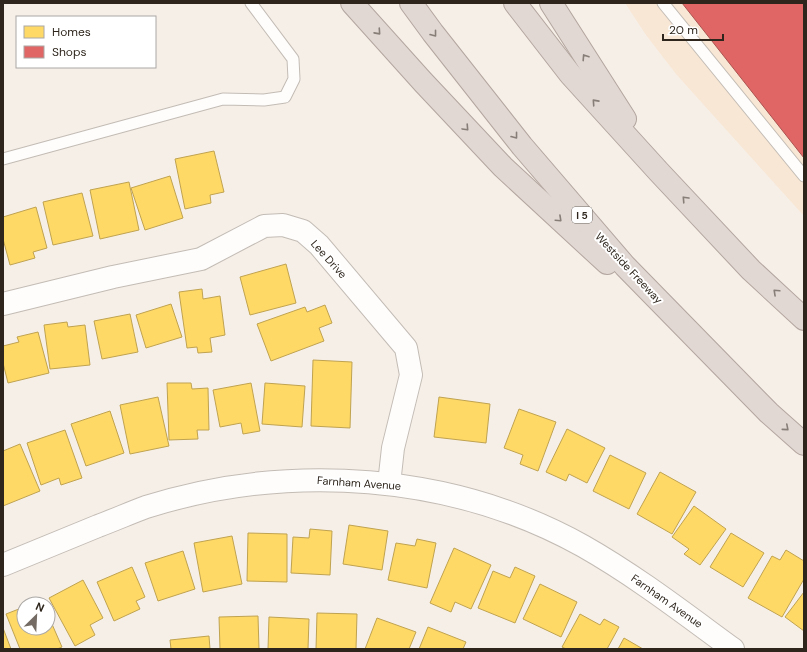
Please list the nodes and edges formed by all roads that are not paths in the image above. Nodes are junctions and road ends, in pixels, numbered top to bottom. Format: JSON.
{"nodes":[{"id":1,"x":251,"y":3,"type":"edge"},
{"id":2,"x":352,"y":3,"type":"edge"},
{"id":3,"x":411,"y":3,"type":"edge"},
{"id":4,"x":516,"y":3,"type":"edge"},
{"id":5,"x":551,"y":3,"type":"edge"},
{"id":6,"x":663,"y":3,"type":"edge"},
{"id":7,"x":3,"y":159,"type":"edge"},
{"id":8,"x":659,"y":172,"type":"junction"},
{"id":9,"x":804,"y":176,"type":"edge"},
{"id":10,"x":3,"y":304,"type":"edge"},
{"id":11,"x":804,"y":319,"type":"edge"},
{"id":12,"x":769,"y":413,"type":"junction"},
{"id":13,"x":804,"y":444,"type":"edge"},
{"id":14,"x":389,"y":484,"type":"junction"},
{"id":15,"x":3,"y":565,"type":"edge"},
{"id":16,"x":733,"y":649,"type":"edge"}],
"edges":[{"from":1,"to":7,"type":"lane"},
{"from":2,"to":12,"type":"highway","one_way":true},
{"from":3,"to":12,"type":"highway","name":"Westside Freeway","number":"I 5","one_way":true},
{"from":8,"to":4,"type":"highway","one_way":true},
{"from":8,"to":5,"type":"highway","one_way":true},
{"from":6,"to":9,"type":"lane"},
{"from":11,"to":8,"type":"highway","one_way":true},
{"from":10,"to":14,"type":"street","name":"Lee Drive"},
{"from":12,"to":13,"type":"highway","name":"Westside Freeway","number":"I 5","one_way":true},
{"from":14,"to":15,"type":"street","name":"Farnham Avenue"},
{"from":14,"to":16,"type":"street","name":"Farnham Avenue"}]}
